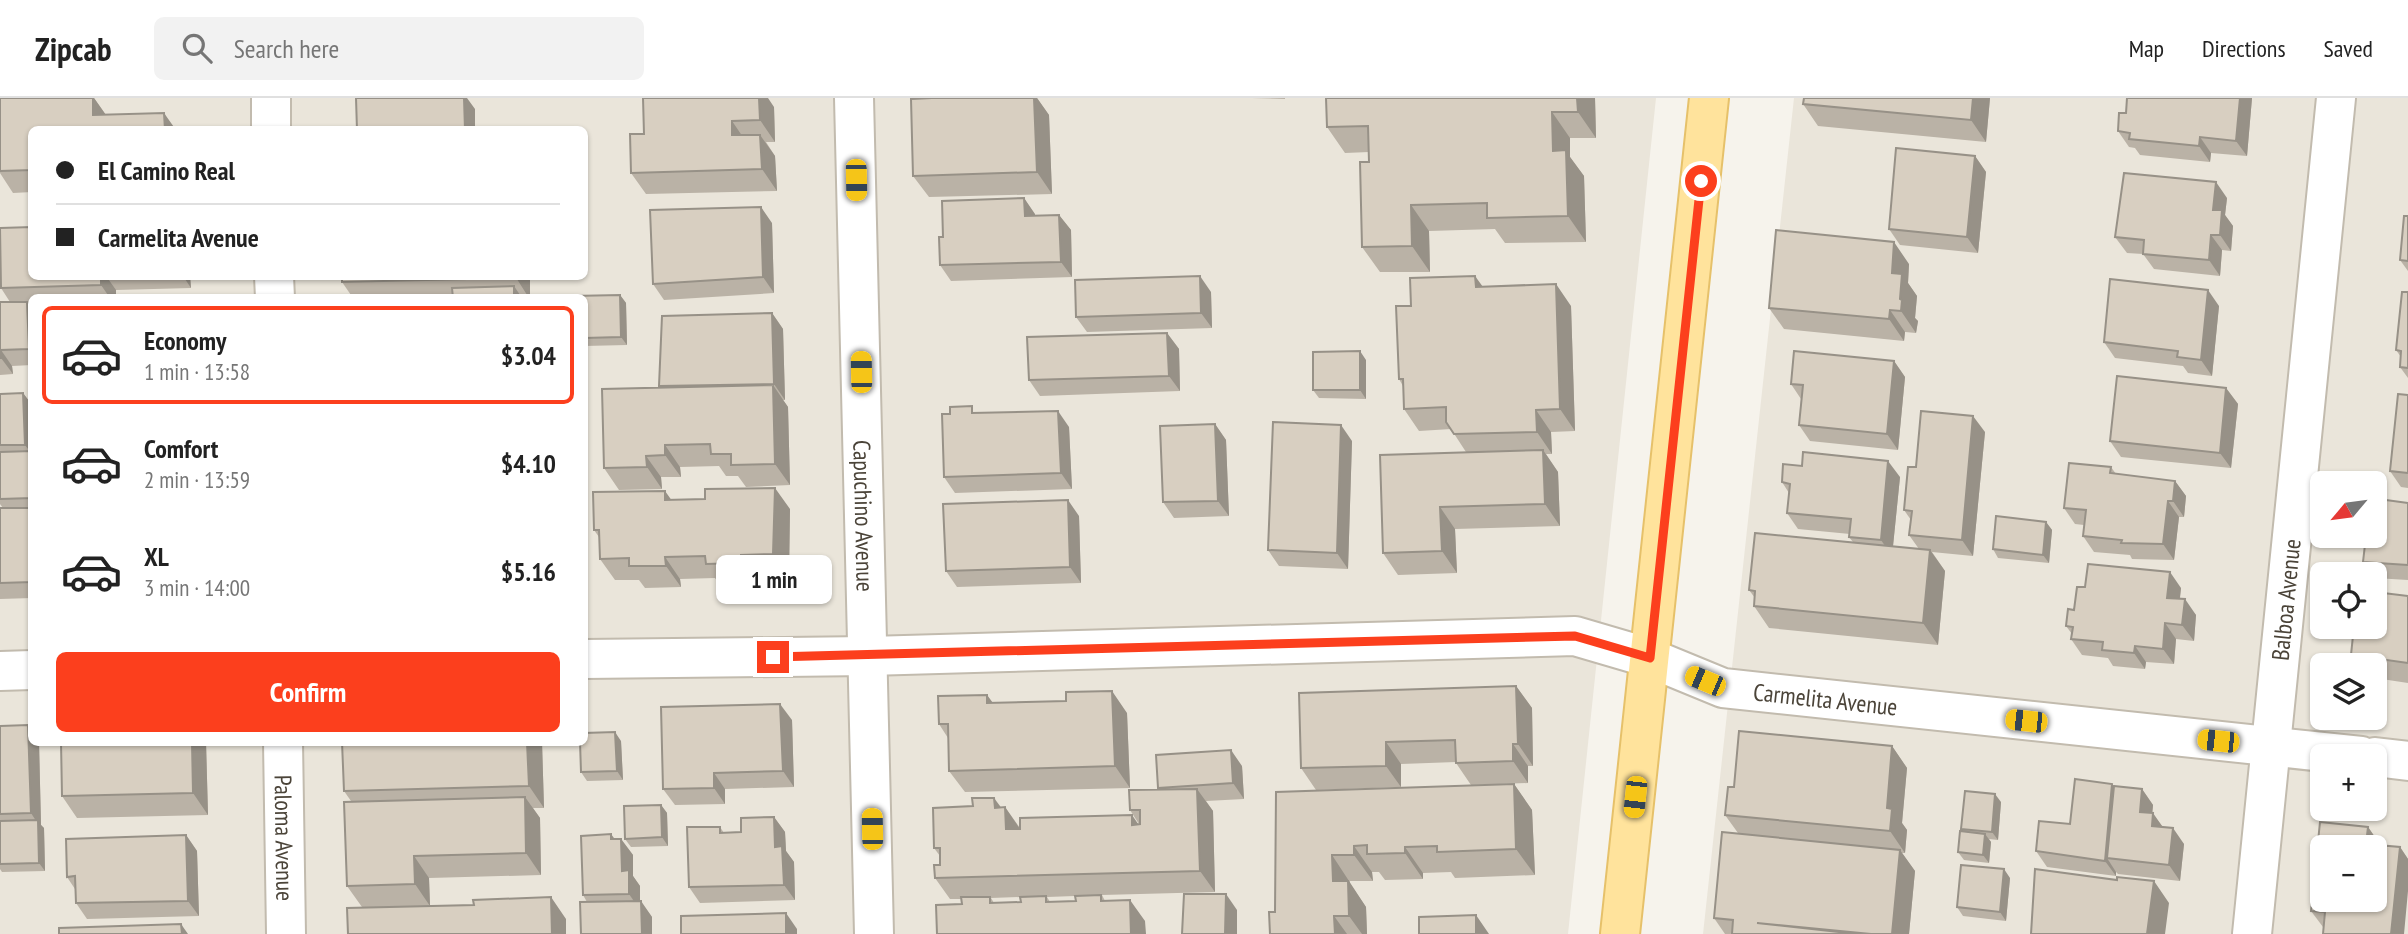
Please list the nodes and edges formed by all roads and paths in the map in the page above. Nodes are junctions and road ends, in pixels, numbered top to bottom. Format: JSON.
{"nodes":[{"id":1,"x":271,"y":98,"type":"edge"},
{"id":2,"x":854,"y":98,"type":"edge"},
{"id":3,"x":1709,"y":98,"type":"edge"},
{"id":4,"x":2336,"y":98,"type":"edge"},
{"id":5,"x":271,"y":126,"type":"edge"},
{"id":6,"x":869,"y":656,"type":"junction"},
{"id":7,"x":1650,"y":658,"type":"junction"},
{"id":8,"x":588,"y":659,"type":"edge"},
{"id":9,"x":28,"y":670,"type":"edge"},
{"id":10,"x":0,"y":671,"type":"edge"},
{"id":11,"x":283,"y":746,"type":"edge"},
{"id":12,"x":2273,"y":747,"type":"junction"},
{"id":13,"x":2310,"y":751,"type":"edge"},
{"id":14,"x":2387,"y":758,"type":"edge"},
{"id":15,"x":2408,"y":761,"type":"edge"},
{"id":16,"x":286,"y":934,"type":"edge"},
{"id":17,"x":874,"y":934,"type":"edge"},
{"id":18,"x":1620,"y":934,"type":"edge"},
{"id":19,"x":2252,"y":934,"type":"edge"}],
"edges":[{"from":1,"to":5,"type":"street"},
{"from":2,"to":6,"type":"street","name":"Capuchino Avenue"},
{"from":3,"to":7,"type":"main road"},
{"from":4,"to":12,"type":"street","name":"Balboa Avenue"},
{"from":6,"to":7,"type":"street","name":"Carmelita Avenue"},
{"from":6,"to":8,"type":"street","name":"Carmelita Avenue"},
{"from":6,"to":17,"type":"street","name":"Capuchino Avenue"},
{"from":7,"to":12,"type":"street","name":"Carmelita Avenue"},
{"from":7,"to":18,"type":"main road"},
{"from":9,"to":10,"type":"street"},
{"from":11,"to":16,"type":"street","name":"Paloma Avenue"},
{"from":12,"to":13,"type":"street","name":"Carmelita Avenue"},
{"from":12,"to":19,"type":"street","name":"Balboa Avenue"},
{"from":14,"to":15,"type":"street"}]}
